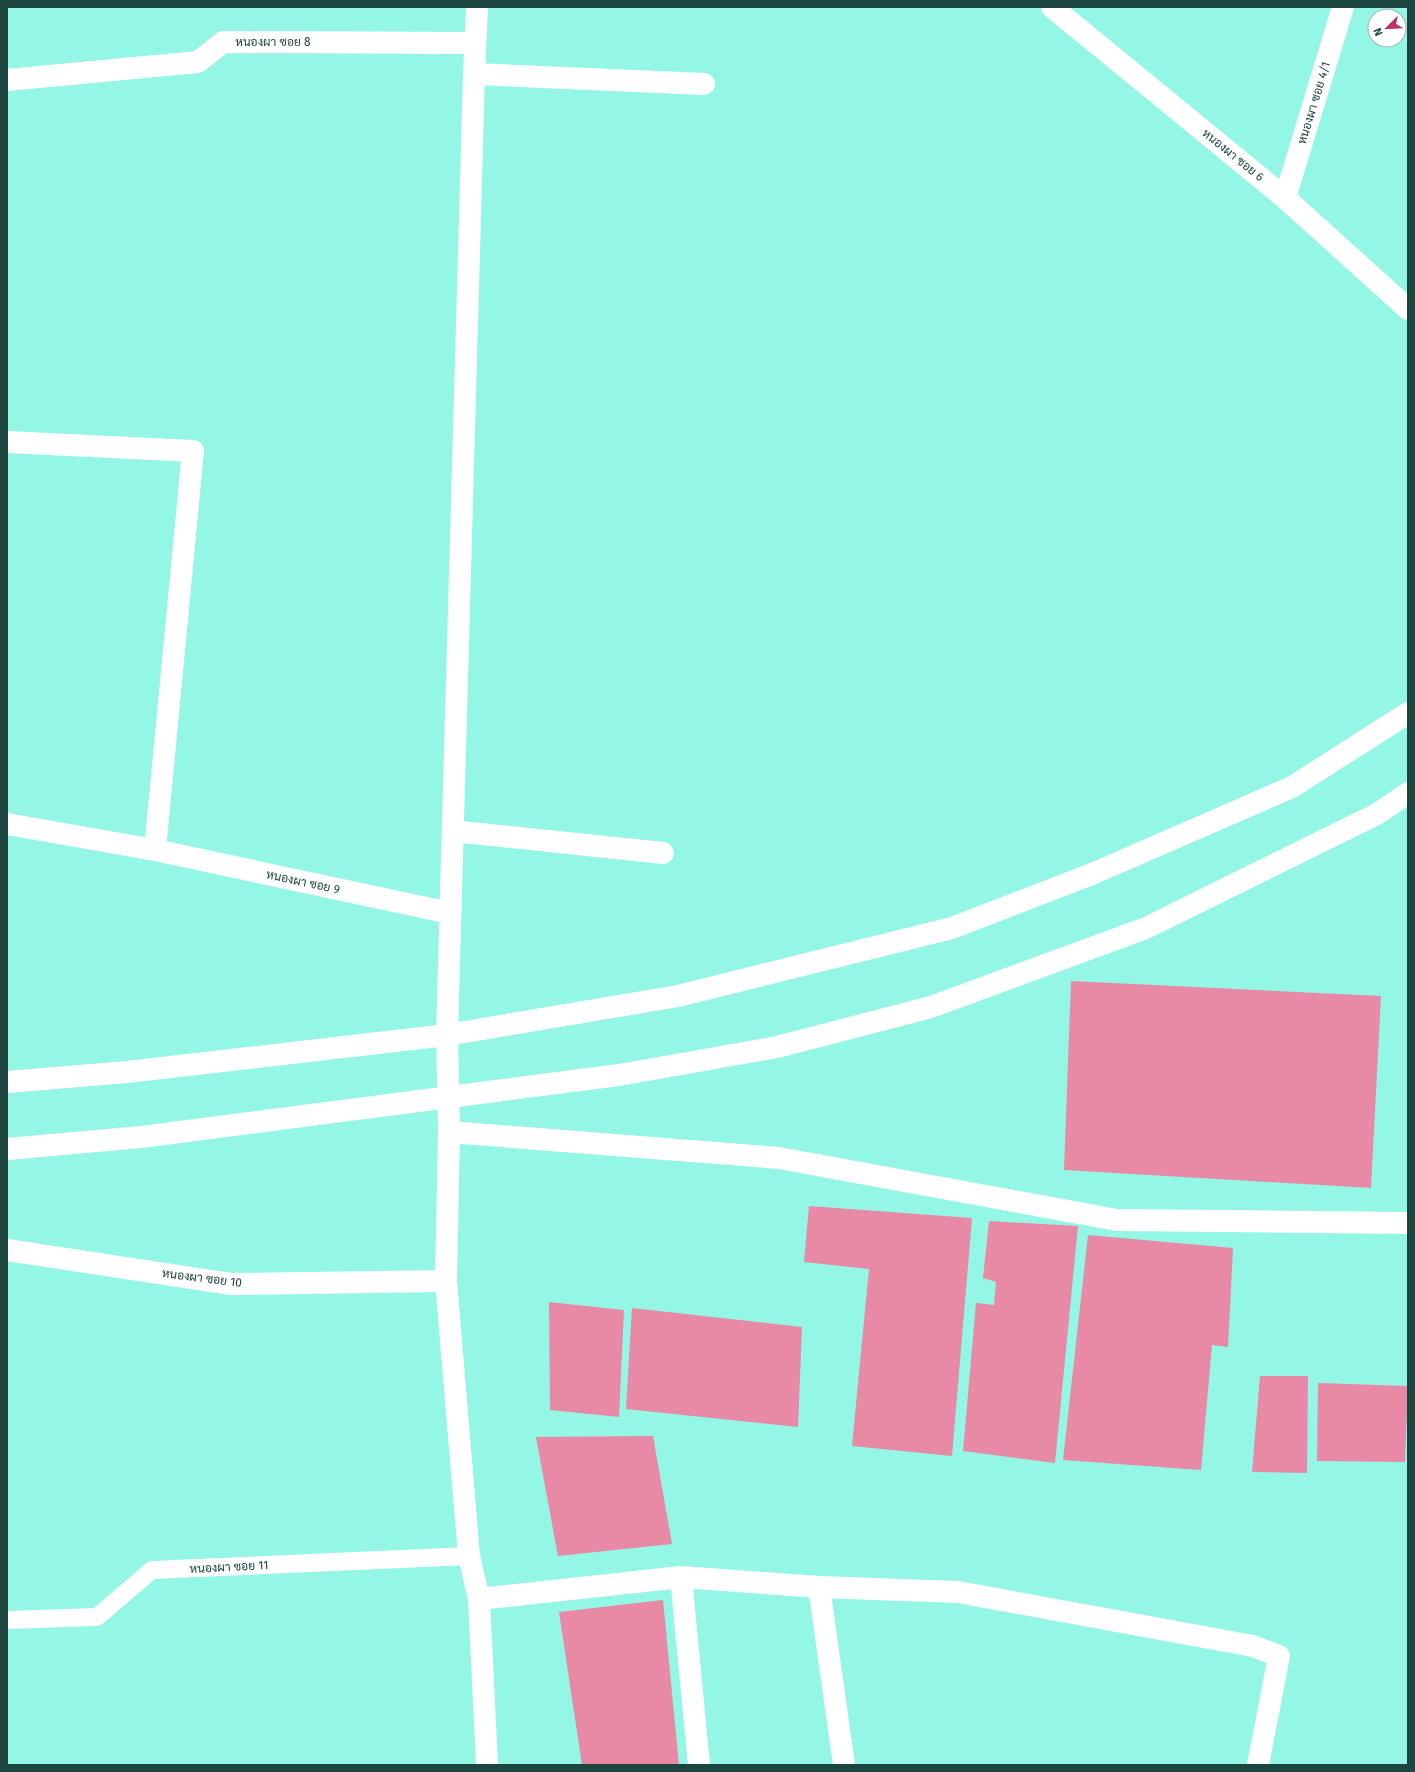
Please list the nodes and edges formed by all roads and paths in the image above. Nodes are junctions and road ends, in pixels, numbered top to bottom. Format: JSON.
{"nodes":[{"id":1,"x":477,"y":7,"type":"edge"},
{"id":2,"x":1052,"y":7,"type":"edge"},
{"id":3,"x":1343,"y":7,"type":"edge"},
{"id":4,"x":475,"y":43,"type":"junction"},
{"id":5,"x":474,"y":74,"type":"junction"},
{"id":6,"x":7,"y":80,"type":"edge"},
{"id":7,"x":704,"y":84,"type":"dead end"},
{"id":8,"x":1285,"y":198,"type":"junction"},
{"id":9,"x":1408,"y":309,"type":"edge"},
{"id":10,"x":7,"y":442,"type":"edge"},
{"id":11,"x":1408,"y":713,"type":"edge"},
{"id":12,"x":1408,"y":794,"type":"edge"},
{"id":13,"x":7,"y":824,"type":"edge"},
{"id":14,"x":453,"y":830,"type":"junction"},
{"id":15,"x":155,"y":850,"type":"junction"},
{"id":16,"x":663,"y":853,"type":"dead end"},
{"id":17,"x":450,"y":913,"type":"junction"},
{"id":18,"x":446,"y":1036,"type":"junction"},
{"id":19,"x":7,"y":1082,"type":"edge"},
{"id":20,"x":448,"y":1097,"type":"junction"},
{"id":21,"x":449,"y":1132,"type":"junction"},
{"id":22,"x":7,"y":1149,"type":"edge"},
{"id":23,"x":1408,"y":1223,"type":"edge"},
{"id":24,"x":7,"y":1250,"type":"edge"},
{"id":25,"x":446,"y":1281,"type":"junction"},
{"id":26,"x":469,"y":1556,"type":"junction"},
{"id":27,"x":681,"y":1577,"type":"junction"},
{"id":28,"x":819,"y":1587,"type":"junction"},
{"id":29,"x":479,"y":1599,"type":"junction"},
{"id":30,"x":7,"y":1620,"type":"edge"},
{"id":31,"x":487,"y":1765,"type":"edge"},
{"id":32,"x":699,"y":1765,"type":"edge"},
{"id":33,"x":844,"y":1765,"type":"edge"},
{"id":34,"x":1258,"y":1765,"type":"edge"}],
"edges":[{"from":1,"to":4,"type":"street"},
{"from":2,"to":8,"type":"street","name":"หนองผา ซอย 6"},
{"from":3,"to":8,"type":"street","name":"หนองผา ซอย 4/1"},
{"from":4,"to":5,"type":"street"},
{"from":4,"to":6,"type":"street","name":"หนองผา ซอย 8"},
{"from":5,"to":7,"type":"street"},
{"from":5,"to":14,"type":"street"},
{"from":8,"to":9,"type":"street","name":"หนองผา ซอย 6"},
{"from":10,"to":15,"type":"street"},
{"from":11,"to":18,"type":"street"},
{"from":12,"to":20,"type":"street"},
{"from":13,"to":15,"type":"street","name":"หนองผา ซอย 9"},
{"from":14,"to":16,"type":"street"},
{"from":14,"to":17,"type":"street"},
{"from":15,"to":17,"type":"street","name":"หนองผา ซอย 9"},
{"from":17,"to":18,"type":"street"},
{"from":18,"to":19,"type":"street"},
{"from":18,"to":20,"type":"street"},
{"from":20,"to":21,"type":"street"},
{"from":20,"to":22,"type":"street"},
{"from":21,"to":23,"type":"street"},
{"from":21,"to":25,"type":"street"},
{"from":24,"to":25,"type":"street","name":"หนองผา ซอย 10"},
{"from":25,"to":26,"type":"street"},
{"from":26,"to":29,"type":"street"},
{"from":26,"to":30,"type":"lane","name":"หนองผา ซอย 11"},
{"from":27,"to":28,"type":"street"},
{"from":27,"to":29,"type":"street"},
{"from":27,"to":32,"type":"street"},
{"from":28,"to":33,"type":"street"},
{"from":28,"to":34,"type":"street"},
{"from":29,"to":31,"type":"street"}]}
